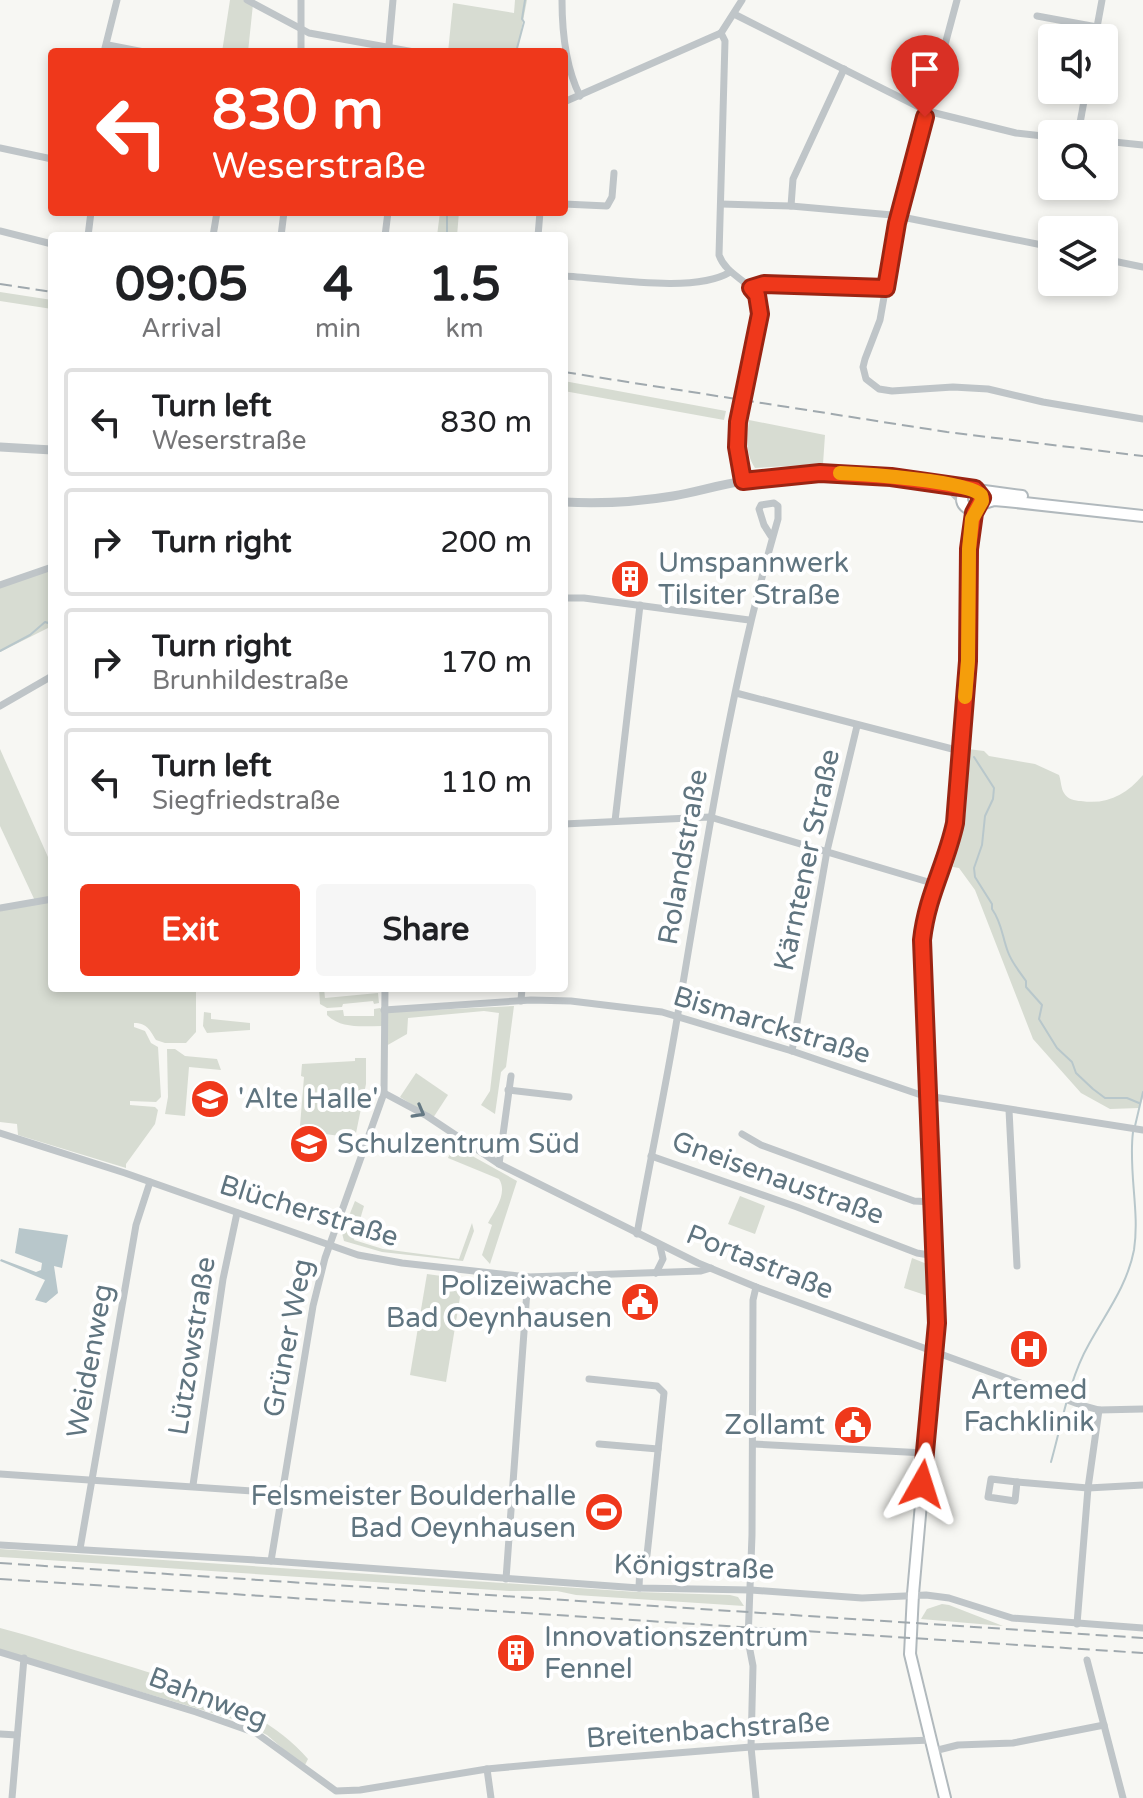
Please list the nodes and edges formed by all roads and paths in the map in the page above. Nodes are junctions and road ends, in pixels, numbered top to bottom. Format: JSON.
{"nodes":[{"id":1,"x":117,"y":0,"type":"edge"},
{"id":2,"x":247,"y":0,"type":"edge"},
{"id":3,"x":301,"y":0,"type":"edge"},
{"id":4,"x":393,"y":0,"type":"edge"},
{"id":5,"x":562,"y":0,"type":"edge"},
{"id":6,"x":742,"y":0,"type":"edge"},
{"id":7,"x":957,"y":0,"type":"edge"},
{"id":8,"x":1102,"y":0,"type":"edge"},
{"id":9,"x":734,"y":14,"type":"junction"},
{"id":10,"x":1037,"y":16,"type":"dead end"},
{"id":11,"x":1081,"y":24,"type":"edge"},
{"id":12,"x":1098,"y":24,"type":"edge"},
{"id":13,"x":303,"y":27,"type":"junction"},
{"id":14,"x":721,"y":33,"type":"junction"},
{"id":15,"x":389,"y":45,"type":"junction"},
{"id":16,"x":106,"y":48,"type":"edge"},
{"id":17,"x":301,"y":48,"type":"edge"},
{"id":18,"x":400,"y":48,"type":"edge"},
{"id":19,"x":844,"y":69,"type":"junction"},
{"id":20,"x":580,"y":96,"type":"junction"},
{"id":21,"x":568,"y":100,"type":"edge"},
{"id":22,"x":927,"y":111,"type":"junction"},
{"id":23,"x":1038,"y":135,"type":"edge"},
{"id":24,"x":1118,"y":142,"type":"edge"},
{"id":25,"x":1143,"y":145,"type":"edge"},
{"id":26,"x":0,"y":148,"type":"edge"},
{"id":27,"x":48,"y":158,"type":"edge"},
{"id":28,"x":614,"y":173,"type":"dead end"},
{"id":29,"x":568,"y":204,"type":"edge"},
{"id":30,"x":721,"y":204,"type":"junction"},
{"id":31,"x":791,"y":206,"type":"junction"},
{"id":32,"x":899,"y":216,"type":"junction"},
{"id":33,"x":0,"y":231,"type":"edge"},
{"id":34,"x":48,"y":243,"type":"edge"},
{"id":35,"x":1038,"y":244,"type":"edge"},
{"id":36,"x":1118,"y":262,"type":"edge"},
{"id":37,"x":1143,"y":267,"type":"edge"},
{"id":38,"x":730,"y":272,"type":"junction"},
{"id":39,"x":568,"y":276,"type":"edge"},
{"id":40,"x":751,"y":288,"type":"junction"},
{"id":41,"x":886,"y":288,"type":"junction"},
{"id":42,"x":1143,"y":419,"type":"edge"},
{"id":43,"x":0,"y":447,"type":"edge"},
{"id":44,"x":48,"y":450,"type":"edge"},
{"id":45,"x":870,"y":476,"type":"junction"},
{"id":46,"x":743,"y":481,"type":"junction"},
{"id":47,"x":973,"y":489,"type":"junction"},
{"id":48,"x":568,"y":502,"type":"edge"},
{"id":49,"x":963,"y":503,"type":"junction"},
{"id":50,"x":980,"y":506,"type":"junction"},
{"id":51,"x":1079,"y":508,"type":"junction"},
{"id":52,"x":1143,"y":516,"type":"edge"},
{"id":53,"x":771,"y":536,"type":"dead end"},
{"id":54,"x":969,"y":549,"type":"junction"},
{"id":55,"x":48,"y":568,"type":"edge"},
{"id":56,"x":0,"y":585,"type":"edge"},
{"id":57,"x":568,"y":598,"type":"edge"},
{"id":58,"x":640,"y":605,"type":"junction"},
{"id":59,"x":749,"y":620,"type":"junction"},
{"id":60,"x":48,"y":678,"type":"edge"},
{"id":61,"x":736,"y":693,"type":"junction"},
{"id":62,"x":0,"y":706,"type":"edge"},
{"id":63,"x":857,"y":726,"type":"junction"},
{"id":64,"x":960,"y":751,"type":"junction"},
{"id":65,"x":710,"y":817,"type":"junction"},
{"id":66,"x":615,"y":821,"type":"junction"},
{"id":67,"x":568,"y":824,"type":"edge"},
{"id":68,"x":827,"y":851,"type":"junction"},
{"id":69,"x":935,"y":884,"type":"junction"},
{"id":70,"x":48,"y":900,"type":"edge"},
{"id":71,"x":0,"y":908,"type":"edge"},
{"id":72,"x":385,"y":992,"type":"edge"},
{"id":73,"x":522,"y":992,"type":"edge"},
{"id":74,"x":521,"y":1001,"type":"junction"},
{"id":75,"x":384,"y":1010,"type":"junction"},
{"id":76,"x":678,"y":1016,"type":"junction"},
{"id":77,"x":792,"y":1051,"type":"junction"},
{"id":78,"x":511,"y":1076,"type":"dead end"},
{"id":79,"x":508,"y":1090,"type":"junction"},
{"id":80,"x":384,"y":1093,"type":"junction"},
{"id":81,"x":569,"y":1097,"type":"dead end"},
{"id":82,"x":930,"y":1097,"type":"junction"},
{"id":83,"x":1009,"y":1110,"type":"junction"},
{"id":84,"x":1142,"y":1130,"type":"edge"},
{"id":85,"x":0,"y":1133,"type":"edge"},
{"id":86,"x":742,"y":1134,"type":"dead end"},
{"id":87,"x":651,"y":1156,"type":"junction"},
{"id":88,"x":499,"y":1164,"type":"junction"},
{"id":89,"x":150,"y":1182,"type":"junction"},
{"id":90,"x":933,"y":1202,"type":"junction"},
{"id":91,"x":237,"y":1213,"type":"junction"},
{"id":92,"x":637,"y":1234,"type":"junction"},
{"id":93,"x":330,"y":1246,"type":"junction"},
{"id":94,"x":660,"y":1246,"type":"junction"},
{"id":95,"x":935,"y":1256,"type":"junction"},
{"id":96,"x":1017,"y":1266,"type":"dead end"},
{"id":97,"x":711,"y":1268,"type":"junction"},
{"id":98,"x":656,"y":1273,"type":"junction"},
{"id":99,"x":528,"y":1277,"type":"junction"},
{"id":100,"x":756,"y":1287,"type":"junction"},
{"id":101,"x":936,"y":1353,"type":"junction"},
{"id":102,"x":589,"y":1379,"type":"dead end"},
{"id":103,"x":1143,"y":1409,"type":"edge"},
{"id":104,"x":1099,"y":1410,"type":"junction"},
{"id":105,"x":599,"y":1444,"type":"dead end"},
{"id":106,"x":753,"y":1444,"type":"junction"},
{"id":107,"x":658,"y":1449,"type":"junction"},
{"id":108,"x":925,"y":1453,"type":"junction"},
{"id":109,"x":0,"y":1474,"type":"edge"},
{"id":110,"x":92,"y":1479,"type":"junction"},
{"id":111,"x":1017,"y":1482,"type":"junction"},
{"id":112,"x":193,"y":1485,"type":"junction"},
{"id":113,"x":1143,"y":1485,"type":"edge"},
{"id":114,"x":1088,"y":1488,"type":"junction"},
{"id":115,"x":282,"y":1493,"type":"junction"},
{"id":116,"x":0,"y":1545,"type":"edge"},
{"id":117,"x":80,"y":1549,"type":"junction"},
{"id":118,"x":271,"y":1561,"type":"junction"},
{"id":119,"x":506,"y":1579,"type":"junction"},
{"id":120,"x":639,"y":1588,"type":"junction"},
{"id":121,"x":751,"y":1590,"type":"junction"},
{"id":122,"x":913,"y":1594,"type":"junction"},
{"id":123,"x":1077,"y":1624,"type":"junction"},
{"id":124,"x":1143,"y":1628,"type":"edge"},
{"id":125,"x":0,"y":1652,"type":"edge"},
{"id":126,"x":24,"y":1658,"type":"junction"},
{"id":127,"x":1087,"y":1660,"type":"dead end"},
{"id":128,"x":1104,"y":1725,"type":"junction"},
{"id":129,"x":0,"y":1734,"type":"edge"},
{"id":130,"x":17,"y":1735,"type":"junction"},
{"id":131,"x":933,"y":1745,"type":"junction"},
{"id":132,"x":751,"y":1747,"type":"junction"},
{"id":133,"x":487,"y":1769,"type":"junction"},
{"id":134,"x":12,"y":1798,"type":"edge"},
{"id":135,"x":491,"y":1798,"type":"edge"},
{"id":136,"x":756,"y":1798,"type":"edge"},
{"id":137,"x":945,"y":1798,"type":"edge"},
{"id":138,"x":1123,"y":1798,"type":"edge"}],
"edges":[{"from":1,"to":16,"type":"street"},
{"from":2,"to":13,"type":"street"},
{"from":3,"to":13,"type":"street"},
{"from":4,"to":15,"type":"street"},
{"from":5,"to":20,"type":"street"},
{"from":6,"to":9,"type":"street"},
{"from":7,"to":22,"type":"street"},
{"from":8,"to":12,"type":"street"},
{"from":9,"to":14,"type":"street"},
{"from":9,"to":19,"type":"street"},
{"from":10,"to":11,"type":"street"},
{"from":13,"to":15,"type":"street"},
{"from":13,"to":17,"type":"street"},
{"from":14,"to":20,"type":"street"},
{"from":14,"to":30,"type":"street"},
{"from":15,"to":18,"type":"street"},
{"from":19,"to":22,"type":"street"},
{"from":19,"to":31,"type":"street"},
{"from":20,"to":21,"type":"street"},
{"from":22,"to":23,"type":"street"},
{"from":22,"to":32,"type":"street"},
{"from":24,"to":25,"type":"street"},
{"from":26,"to":27,"type":"street"},
{"from":28,"to":29,"type":"street"},
{"from":30,"to":31,"type":"street"},
{"from":30,"to":38,"type":"street"},
{"from":31,"to":32,"type":"street"},
{"from":32,"to":35,"type":"street"},
{"from":32,"to":41,"type":"street"},
{"from":33,"to":34,"type":"street"},
{"from":36,"to":37,"type":"street"},
{"from":38,"to":39,"type":"street"},
{"from":38,"to":40,"type":"street"},
{"from":40,"to":41,"type":"street"},
{"from":40,"to":46,"type":"street"},
{"from":41,"to":42,"type":"street"},
{"from":43,"to":44,"type":"street"},
{"from":45,"to":46,"type":"street"},
{"from":45,"to":47,"type":"street"},
{"from":45,"to":49,"type":"street"},
{"from":46,"to":48,"type":"street"},
{"from":47,"to":49,"type":"main road"},
{"from":47,"to":50,"type":"main road"},
{"from":47,"to":51,"type":"main road"},
{"from":49,"to":50,"type":"main road"},
{"from":49,"to":54,"type":"main road"},
{"from":50,"to":51,"type":"main road"},
{"from":50,"to":54,"type":"main road"},
{"from":51,"to":52,"type":"main road"},
{"from":53,"to":59,"type":"street","name":"Rolandstraße"},
{"from":54,"to":64,"type":"main road"},
{"from":55,"to":56,"type":"street"},
{"from":57,"to":58,"type":"street"},
{"from":58,"to":59,"type":"street"},
{"from":58,"to":66,"type":"street"},
{"from":59,"to":61,"type":"street","name":"Rolandstraße"},
{"from":60,"to":62,"type":"street"},
{"from":61,"to":63,"type":"street"},
{"from":61,"to":65,"type":"street","name":"Rolandstraße"},
{"from":63,"to":64,"type":"street"},
{"from":63,"to":68,"type":"street","name":"Kärntener Straße"},
{"from":64,"to":69,"type":"main road"},
{"from":65,"to":66,"type":"street"},
{"from":65,"to":68,"type":"street"},
{"from":65,"to":76,"type":"street","name":"Rolandstraße"},
{"from":66,"to":67,"type":"street"},
{"from":68,"to":69,"type":"street"},
{"from":68,"to":77,"type":"street","name":"Kärntener Straße"},
{"from":69,"to":82,"type":"main road"},
{"from":70,"to":71,"type":"street"},
{"from":72,"to":75,"type":"street","name":"Grüner Weg"},
{"from":73,"to":74,"type":"street"},
{"from":74,"to":75,"type":"street","name":"Bismarckstraße"},
{"from":74,"to":76,"type":"street","name":"Bismarckstraße"},
{"from":75,"to":80,"type":"street","name":"Grüner Weg"},
{"from":76,"to":77,"type":"street","name":"Bismarckstraße"},
{"from":76,"to":87,"type":"street","name":"Rolandstraße"},
{"from":77,"to":82,"type":"street","name":"Bismarckstraße"},
{"from":78,"to":79,"type":"street"},
{"from":79,"to":81,"type":"street"},
{"from":79,"to":88,"type":"street"},
{"from":80,"to":88,"type":"street","name":"Portastraße","one_way":true},
{"from":80,"to":93,"type":"street","name":"Grüner Weg"},
{"from":82,"to":83,"type":"street","name":"Bismarckstraße"},
{"from":82,"to":90,"type":"main road"},
{"from":83,"to":84,"type":"street","name":"Bismarckstraße"},
{"from":83,"to":96,"type":"street"},
{"from":85,"to":89,"type":"street","name":"Blücherstraße"},
{"from":86,"to":90,"type":"street"},
{"from":87,"to":92,"type":"street","name":"Rolandstraße"},
{"from":87,"to":95,"type":"street","name":"Gneisenaustraße"},
{"from":88,"to":92,"type":"street","name":"Portastraße"},
{"from":89,"to":91,"type":"street","name":"Blücherstraße"},
{"from":89,"to":110,"type":"street","name":"Weidenweg"},
{"from":90,"to":95,"type":"main road"},
{"from":91,"to":93,"type":"street","name":"Blücherstraße"},
{"from":91,"to":112,"type":"street","name":"Lützowstraße"},
{"from":92,"to":94,"type":"street","name":"Portastraße"},
{"from":93,"to":99,"type":"street","name":"Blücherstraße"},
{"from":93,"to":115,"type":"street","name":"Grüner Weg"},
{"from":94,"to":97,"type":"street","name":"Portastraße"},
{"from":94,"to":98,"type":"street"},
{"from":95,"to":101,"type":"main road"},
{"from":97,"to":98,"type":"street","name":"Blücherstraße"},
{"from":97,"to":100,"type":"street","name":"Portastraße"},
{"from":98,"to":99,"type":"street","name":"Blücherstraße"},
{"from":99,"to":119,"type":"street"},
{"from":100,"to":101,"type":"street","name":"Portastraße"},
{"from":100,"to":106,"type":"street"},
{"from":101,"to":104,"type":"street","name":"Portastraße"},
{"from":101,"to":108,"type":"main road"},
{"from":102,"to":107,"type":"street"},
{"from":103,"to":104,"type":"street","name":"Portastraße"},
{"from":104,"to":114,"type":"street"},
{"from":105,"to":107,"type":"street"},
{"from":106,"to":108,"type":"street"},
{"from":106,"to":121,"type":"street"},
{"from":107,"to":120,"type":"street"},
{"from":108,"to":122,"type":"main road"},
{"from":109,"to":110,"type":"street"},
{"from":110,"to":112,"type":"street"},
{"from":110,"to":117,"type":"street","name":"Weidenweg"},
{"from":111,"to":111,"type":"street"},
{"from":111,"to":114,"type":"street"},
{"from":112,"to":115,"type":"street"},
{"from":113,"to":114,"type":"street"},
{"from":114,"to":123,"type":"street"},
{"from":115,"to":118,"type":"street","name":"Grüner Weg"},
{"from":116,"to":117,"type":"street","name":"Königstraße"},
{"from":117,"to":118,"type":"street","name":"Königstraße"},
{"from":118,"to":119,"type":"street","name":"Königstraße"},
{"from":119,"to":120,"type":"street","name":"Königstraße"},
{"from":120,"to":121,"type":"street","name":"Königstraße"},
{"from":121,"to":122,"type":"street","name":"Königstraße"},
{"from":121,"to":132,"type":"street"},
{"from":122,"to":123,"type":"street","name":"Königstraße"},
{"from":122,"to":131,"type":"main road"},
{"from":123,"to":124,"type":"street","name":"Königstraße"},
{"from":125,"to":126,"type":"street","name":"Bahnweg"},
{"from":126,"to":130,"type":"street"},
{"from":126,"to":133,"type":"street","name":"Bahnweg"},
{"from":127,"to":128,"type":"street"},
{"from":128,"to":131,"type":"street","name":"Breitenbachstraße"},
{"from":128,"to":138,"type":"street"},
{"from":129,"to":130,"type":"street"},
{"from":130,"to":134,"type":"street"},
{"from":131,"to":132,"type":"street","name":"Breitenbachstraße"},
{"from":131,"to":137,"type":"main road"},
{"from":132,"to":133,"type":"street","name":"Breitenbachstraße"},
{"from":132,"to":136,"type":"street"},
{"from":133,"to":135,"type":"street"}]}
